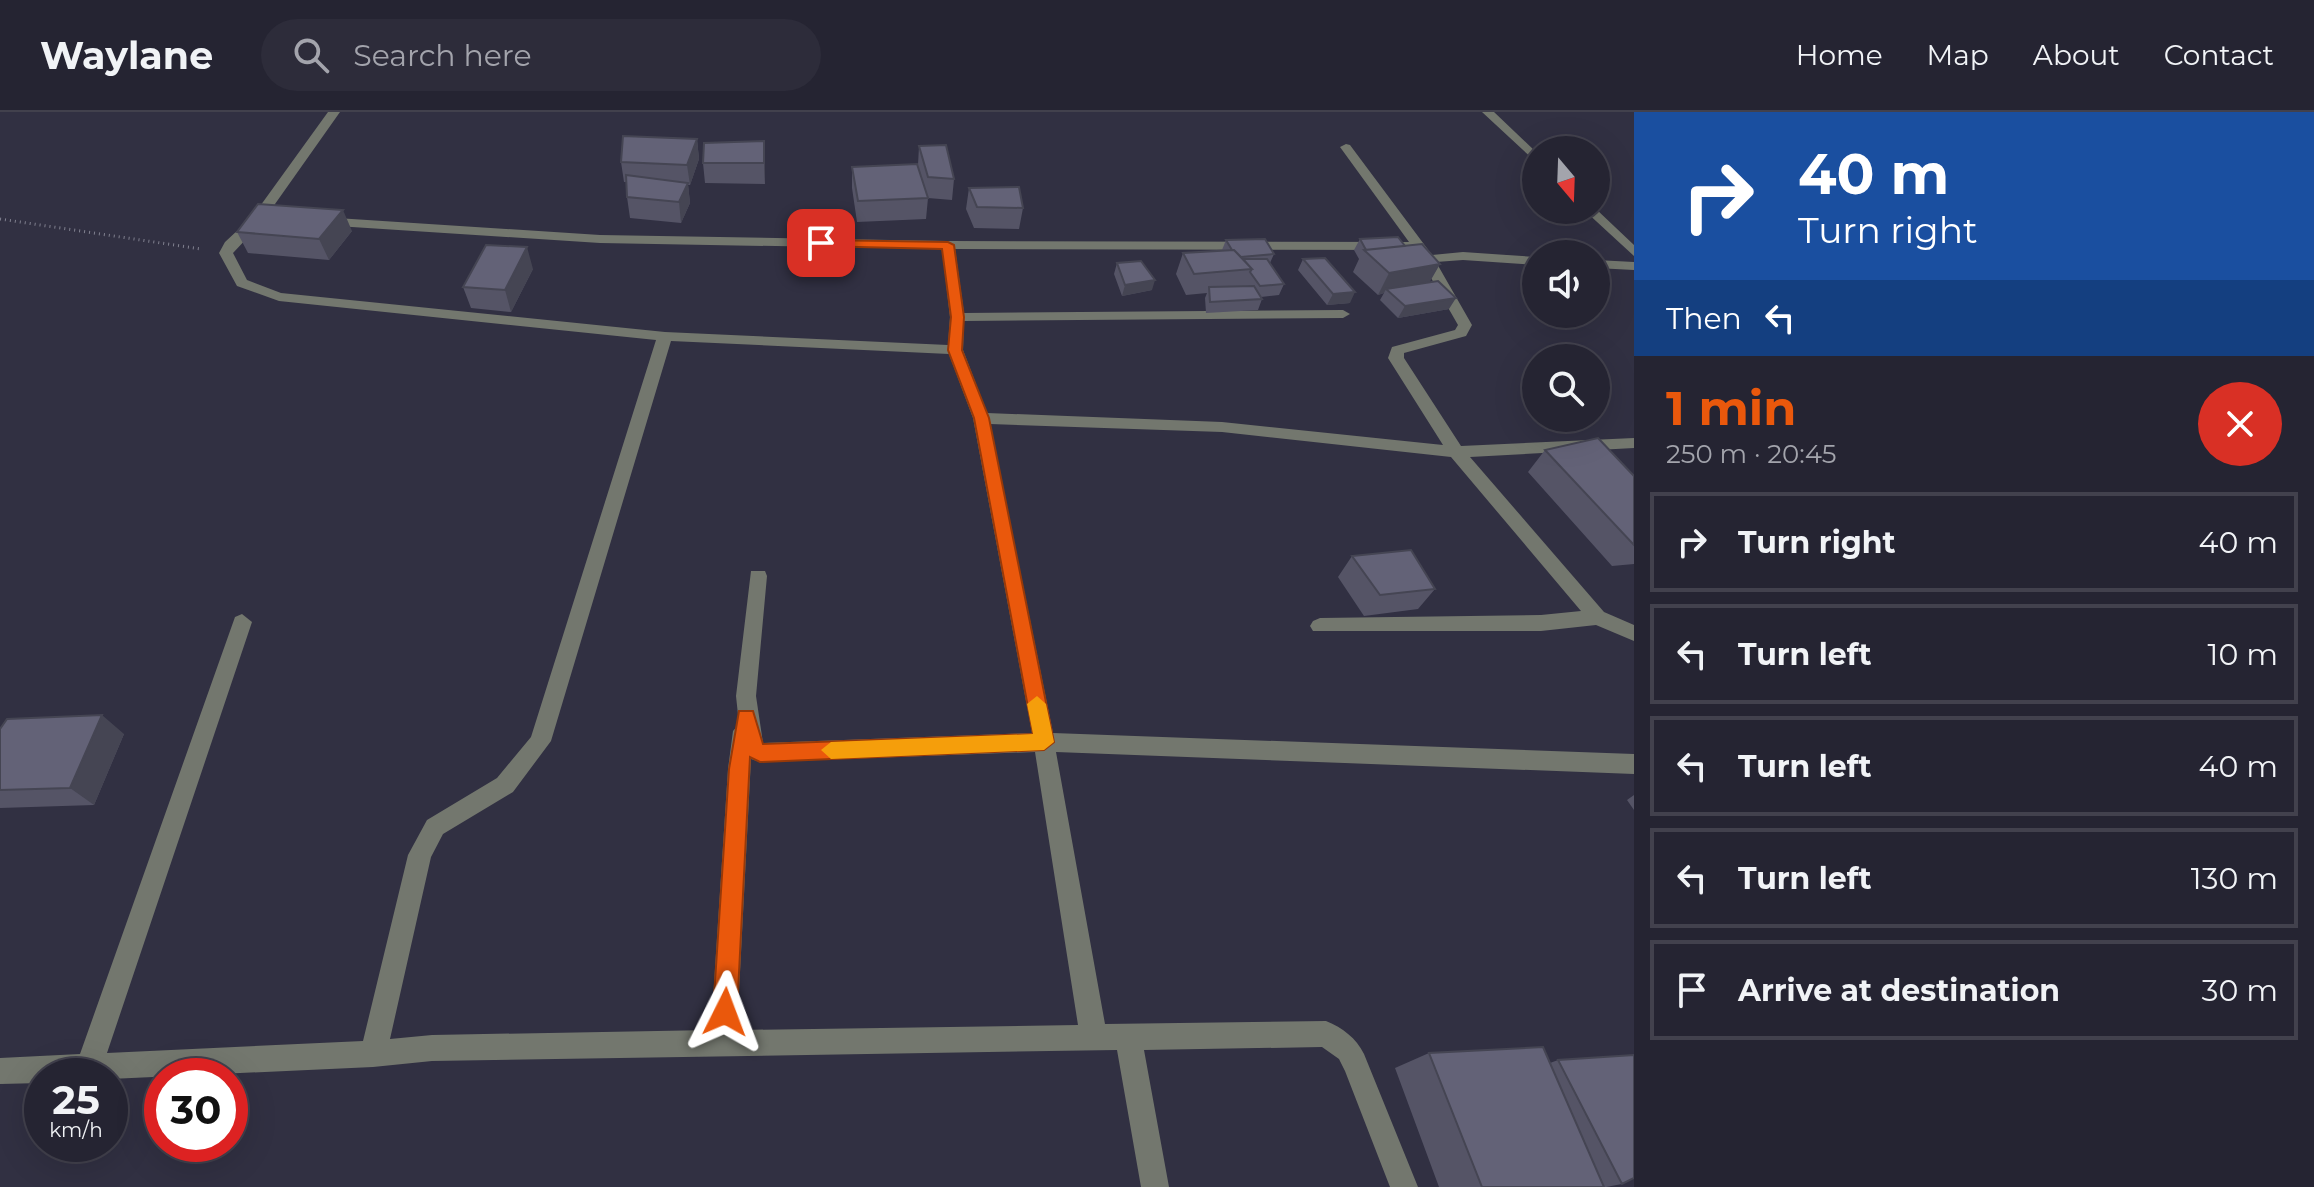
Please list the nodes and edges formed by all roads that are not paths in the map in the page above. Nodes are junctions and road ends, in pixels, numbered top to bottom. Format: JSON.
{"nodes":[{"id":1,"x":334,"y":112,"type":"edge"},
{"id":2,"x":1488,"y":112,"type":"edge"},
{"id":3,"x":1522,"y":145,"type":"edge"},
{"id":4,"x":1346,"y":147,"type":"dead end"},
{"id":5,"x":258,"y":218,"type":"junction"},
{"id":6,"x":285,"y":219,"type":"edge"},
{"id":7,"x":300,"y":220,"type":"edge"},
{"id":8,"x":1605,"y":224,"type":"edge"},
{"id":9,"x":948,"y":245,"type":"junction"},
{"id":10,"x":1423,"y":252,"type":"junction"},
{"id":11,"x":1634,"y":252,"type":"edge"},
{"id":12,"x":1522,"y":260,"type":"edge"},
{"id":13,"x":1610,"y":265,"type":"edge"},
{"id":14,"x":1634,"y":266,"type":"edge"},
{"id":15,"x":1343,"y":314,"type":"dead end"},
{"id":16,"x":957,"y":317,"type":"junction"},
{"id":17,"x":665,"y":336,"type":"junction"},
{"id":18,"x":955,"y":350,"type":"junction"},
{"id":19,"x":981,"y":418,"type":"junction"},
{"id":20,"x":1634,"y":443,"type":"edge"},
{"id":21,"x":1456,"y":452,"type":"junction"},
{"id":22,"x":758,"y":576,"type":"dead end"},
{"id":23,"x":1597,"y":617,"type":"junction"},
{"id":24,"x":242,"y":622,"type":"dead end"},
{"id":25,"x":1320,"y":626,"type":"dead end"},
{"id":26,"x":1634,"y":633,"type":"edge"},
{"id":27,"x":746,"y":717,"type":"junction"},
{"id":28,"x":1044,"y":742,"type":"junction"},
{"id":29,"x":1634,"y":764,"type":"edge"},
{"id":30,"x":1128,"y":1038,"type":"junction"},
{"id":31,"x":1094,"y":1039,"type":"junction"},
{"id":32,"x":723,"y":1042,"type":"junction"},
{"id":33,"x":373,"y":1054,"type":"junction"},
{"id":34,"x":91,"y":1058,"type":"edge"},
{"id":35,"x":128,"y":1066,"type":"edge"},
{"id":36,"x":24,"y":1070,"type":"edge"},
{"id":37,"x":0,"y":1071,"type":"edge"},
{"id":38,"x":1155,"y":1187,"type":"edge"},
{"id":39,"x":1404,"y":1187,"type":"edge"}],
"edges":[{"from":1,"to":5,"type":"street"},
{"from":2,"to":3,"type":"street"},
{"from":4,"to":10,"type":"street"},
{"from":5,"to":6,"type":"street"},
{"from":5,"to":17,"type":"street"},
{"from":7,"to":9,"type":"street"},
{"from":8,"to":11,"type":"street"},
{"from":9,"to":10,"type":"street"},
{"from":9,"to":16,"type":"street"},
{"from":10,"to":12,"type":"street"},
{"from":10,"to":21,"type":"street"},
{"from":13,"to":14,"type":"street"},
{"from":15,"to":16,"type":"street"},
{"from":16,"to":18,"type":"street"},
{"from":17,"to":18,"type":"street"},
{"from":17,"to":33,"type":"street"},
{"from":18,"to":19,"type":"street"},
{"from":19,"to":21,"type":"street"},
{"from":19,"to":28,"type":"street"},
{"from":20,"to":21,"type":"street"},
{"from":21,"to":23,"type":"street"},
{"from":22,"to":27,"type":"street"},
{"from":23,"to":25,"type":"street"},
{"from":23,"to":26,"type":"street"},
{"from":24,"to":34,"type":"street"},
{"from":27,"to":28,"type":"street"},
{"from":27,"to":32,"type":"street"},
{"from":28,"to":29,"type":"street"},
{"from":28,"to":31,"type":"street"},
{"from":30,"to":31,"type":"street"},
{"from":30,"to":38,"type":"street"},
{"from":30,"to":39,"type":"street"},
{"from":31,"to":32,"type":"street"},
{"from":32,"to":33,"type":"street"},
{"from":33,"to":35,"type":"street"},
{"from":36,"to":37,"type":"street"}]}
